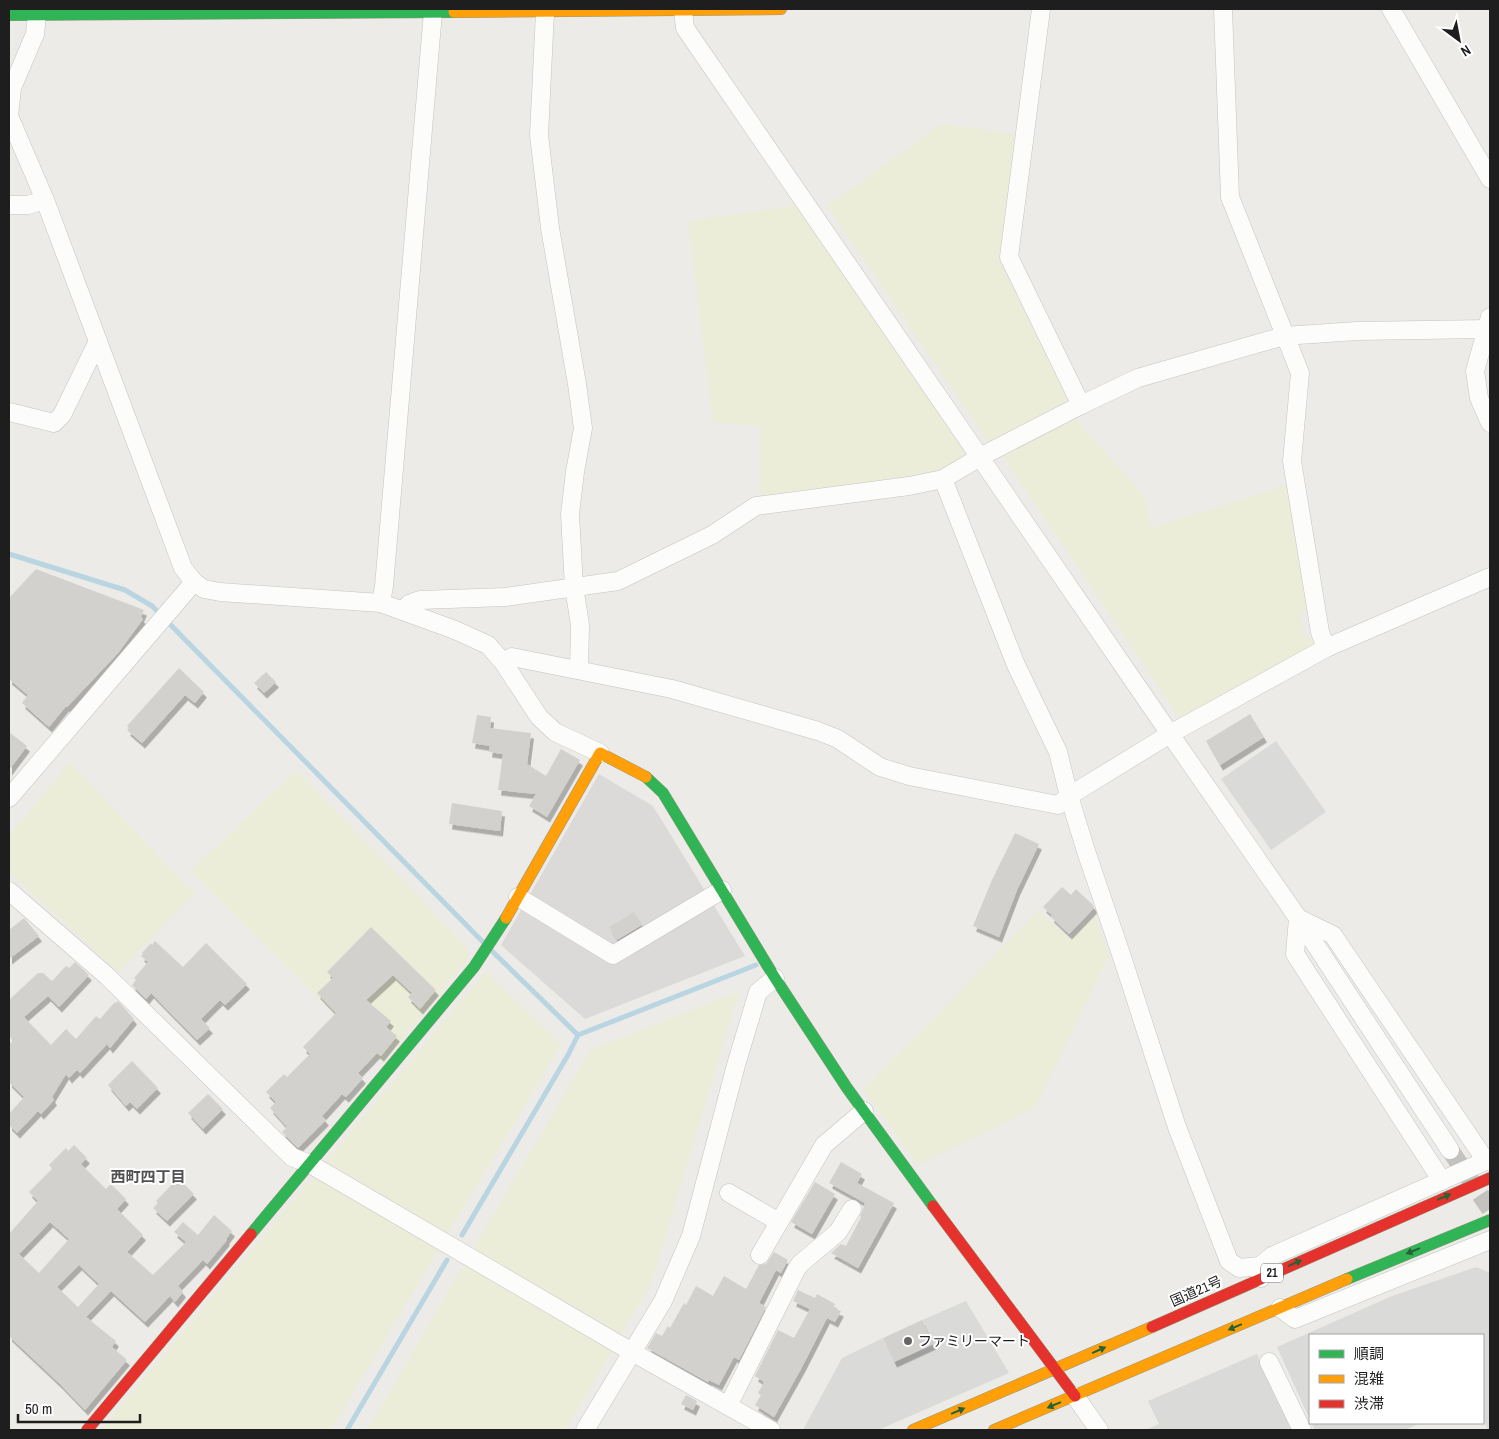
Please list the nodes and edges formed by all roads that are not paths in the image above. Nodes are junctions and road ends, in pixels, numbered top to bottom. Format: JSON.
{"nodes":[{"id":1,"x":781,"y":9,"type":"edge"},
{"id":2,"x":1041,"y":9,"type":"edge"},
{"id":3,"x":1223,"y":9,"type":"edge"},
{"id":4,"x":1391,"y":9,"type":"edge"},
{"id":5,"x":615,"y":10,"type":"edge"},
{"id":6,"x":326,"y":11,"type":"edge"},
{"id":7,"x":683,"y":11,"type":"junction"},
{"id":8,"x":433,"y":12,"type":"junction"},
{"id":9,"x":545,"y":12,"type":"junction"},
{"id":10,"x":9,"y":15,"type":"edge"},
{"id":11,"x":37,"y":15,"type":"junction"},
{"id":12,"x":1490,"y":179,"type":"edge"},
{"id":13,"x":45,"y":200,"type":"junction"},
{"id":14,"x":9,"y":205,"type":"edge"},
{"id":15,"x":1489,"y":323,"type":"edge"},
{"id":16,"x":1284,"y":336,"type":"junction"},
{"id":17,"x":98,"y":341,"type":"junction"},
{"id":18,"x":1081,"y":404,"type":"junction"},
{"id":19,"x":9,"y":412,"type":"edge"},
{"id":20,"x":1490,"y":423,"type":"edge"},
{"id":21,"x":980,"y":457,"type":"junction"},
{"id":22,"x":943,"y":479,"type":"junction"},
{"id":23,"x":1490,"y":577,"type":"edge"},
{"id":24,"x":194,"y":582,"type":"junction"},
{"id":25,"x":574,"y":587,"type":"junction"},
{"id":26,"x":381,"y":603,"type":"junction"},
{"id":27,"x":402,"y":611,"type":"junction"},
{"id":28,"x":1326,"y":648,"type":"junction"},
{"id":29,"x":503,"y":662,"type":"junction"},
{"id":30,"x":579,"y":670,"type":"junction"},
{"id":31,"x":1170,"y":734,"type":"junction"},
{"id":32,"x":600,"y":753,"type":"junction"},
{"id":33,"x":1068,"y":796,"type":"junction"},
{"id":34,"x":9,"y":798,"type":"edge"},
{"id":35,"x":722,"y":890,"type":"junction"},
{"id":36,"x":9,"y":891,"type":"edge"},
{"id":37,"x":518,"y":897,"type":"junction"},
{"id":38,"x":1298,"y":918,"type":"junction"},
{"id":39,"x":775,"y":978,"type":"junction"},
{"id":40,"x":864,"y":1111,"type":"junction"},
{"id":41,"x":1450,"y":1150,"type":"tunnel mouth"},
{"id":42,"x":310,"y":1164,"type":"junction"},
{"id":43,"x":1489,"y":1166,"type":"edge"},
{"id":44,"x":1442,"y":1181,"type":"junction"},
{"id":45,"x":729,"y":1193,"type":"dead end"},
{"id":46,"x":852,"y":1209,"type":"dead end"},
{"id":47,"x":1490,"y":1220,"type":"edge"},
{"id":48,"x":779,"y":1222,"type":"junction"},
{"id":49,"x":1488,"y":1245,"type":"edge"},
{"id":50,"x":760,"y":1255,"type":"dead end"},
{"id":51,"x":1260,"y":1272,"type":"junction"},
{"id":52,"x":1280,"y":1308,"type":"junction"},
{"id":53,"x":632,"y":1352,"type":"junction"},
{"id":54,"x":1269,"y":1362,"type":"dead end"},
{"id":55,"x":1054,"y":1370,"type":"junction"},
{"id":56,"x":1075,"y":1396,"type":"junction"},
{"id":57,"x":728,"y":1406,"type":"junction"},
{"id":58,"x":87,"y":1430,"type":"edge"},
{"id":59,"x":585,"y":1430,"type":"edge"},
{"id":60,"x":770,"y":1430,"type":"edge"},
{"id":61,"x":913,"y":1430,"type":"edge"},
{"id":62,"x":994,"y":1430,"type":"edge"},
{"id":63,"x":1099,"y":1430,"type":"edge"},
{"id":64,"x":1302,"y":1430,"type":"edge"}],
"edges":[{"from":1,"to":7,"type":"main road"},
{"from":2,"to":18,"type":"street"},
{"from":3,"to":16,"type":"street"},
{"from":4,"to":12,"type":"street"},
{"from":5,"to":7,"type":"main road"},
{"from":5,"to":9,"type":"main road"},
{"from":6,"to":8,"type":"main road"},
{"from":6,"to":11,"type":"main road"},
{"from":7,"to":21,"type":"street"},
{"from":8,"to":9,"type":"main road"},
{"from":8,"to":26,"type":"street"},
{"from":9,"to":25,"type":"street"},
{"from":10,"to":11,"type":"main road"},
{"from":11,"to":13,"type":"street"},
{"from":13,"to":14,"type":"street"},
{"from":13,"to":17,"type":"street"},
{"from":15,"to":16,"type":"street"},
{"from":15,"to":20,"type":"street"},
{"from":16,"to":18,"type":"street"},
{"from":16,"to":28,"type":"street"},
{"from":17,"to":19,"type":"street"},
{"from":17,"to":24,"type":"street"},
{"from":18,"to":21,"type":"street"},
{"from":21,"to":22,"type":"street"},
{"from":21,"to":31,"type":"street"},
{"from":22,"to":25,"type":"street"},
{"from":22,"to":33,"type":"street"},
{"from":23,"to":28,"type":"street"},
{"from":24,"to":26,"type":"street"},
{"from":24,"to":34,"type":"street"},
{"from":25,"to":27,"type":"street"},
{"from":25,"to":30,"type":"street"},
{"from":26,"to":27,"type":"street"},
{"from":27,"to":29,"type":"street"},
{"from":28,"to":31,"type":"street"},
{"from":29,"to":30,"type":"street"},
{"from":29,"to":32,"type":"street"},
{"from":30,"to":33,"type":"street"},
{"from":31,"to":33,"type":"street"},
{"from":31,"to":38,"type":"street"},
{"from":32,"to":35,"type":"main road"},
{"from":32,"to":37,"type":"main road"},
{"from":33,"to":51,"type":"street"},
{"from":35,"to":37,"type":"street"},
{"from":35,"to":39,"type":"main road"},
{"from":36,"to":42,"type":"street"},
{"from":37,"to":42,"type":"main road"},
{"from":38,"to":41,"type":"street"},
{"from":38,"to":43,"type":"street"},
{"from":38,"to":44,"type":"street"},
{"from":39,"to":40,"type":"main road"},
{"from":39,"to":53,"type":"street"},
{"from":40,"to":48,"type":"street"},
{"from":40,"to":55,"type":"main road"},
{"from":42,"to":53,"type":"street"},
{"from":42,"to":58,"type":"main road"},
{"from":43,"to":44,"type":"street"},
{"from":51,"to":43,"type":"main road","name":"国道21号","number":"21","one_way":true},
{"from":44,"to":51,"type":"street"},
{"from":45,"to":48,"type":"street"},
{"from":46,"to":57,"type":"street"},
{"from":47,"to":52,"type":"main road","one_way":true},
{"from":48,"to":50,"type":"street"},
{"from":49,"to":52,"type":"street"},
{"from":55,"to":51,"type":"main road","name":"国道21号","number":"21","one_way":true},
{"from":52,"to":56,"type":"main road","one_way":true},
{"from":53,"to":57,"type":"street"},
{"from":53,"to":59,"type":"street"},
{"from":54,"to":64,"type":"street"},
{"from":55,"to":56,"type":"main road"},
{"from":61,"to":55,"type":"main road","name":"国道21号","number":"21","one_way":true},
{"from":56,"to":62,"type":"main road","one_way":true},
{"from":56,"to":63,"type":"street"},
{"from":57,"to":60,"type":"street"}]}
